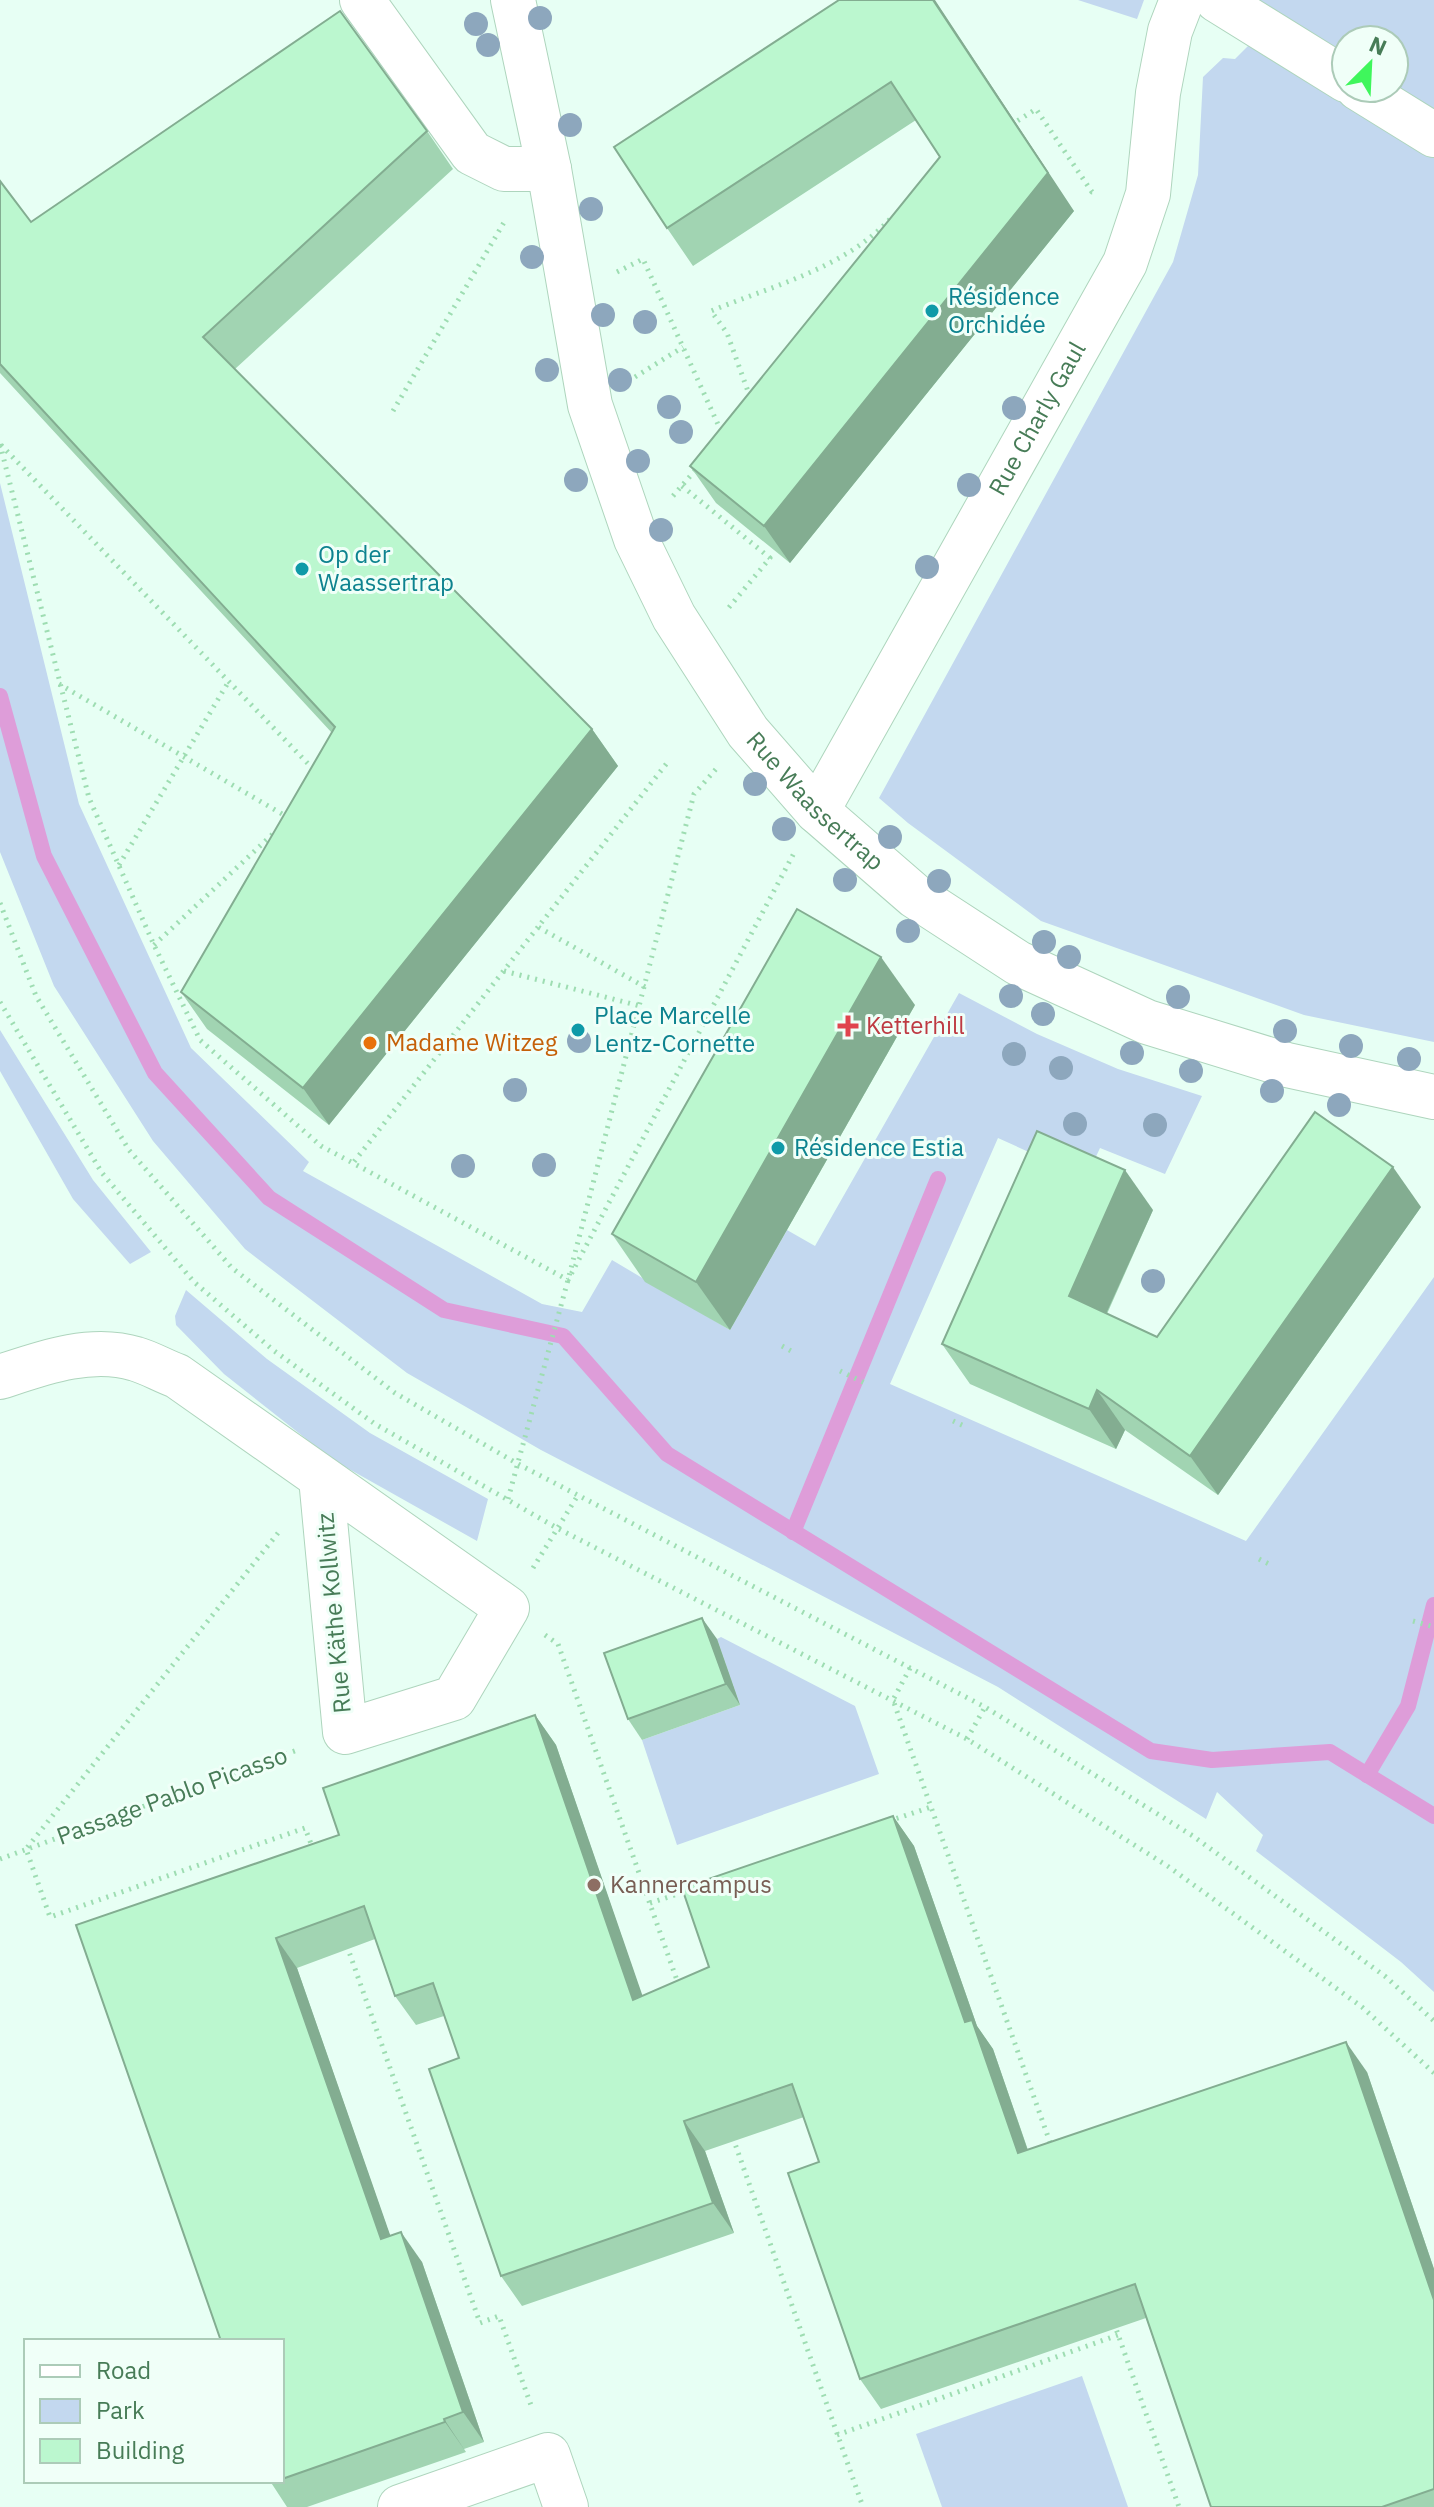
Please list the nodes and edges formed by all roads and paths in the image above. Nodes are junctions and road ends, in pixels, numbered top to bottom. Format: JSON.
{"nodes":[{"id":1,"x":362,"y":0,"type":"edge"},
{"id":2,"x":513,"y":0,"type":"edge"},
{"id":3,"x":1182,"y":0,"type":"edge"},
{"id":4,"x":1217,"y":0,"type":"edge"},
{"id":5,"x":1330,"y":70,"type":"edge"},
{"id":6,"x":1384,"y":104,"type":"edge"},
{"id":7,"x":999,"y":134,"type":"edge"},
{"id":8,"x":1434,"y":135,"type":"edge"},
{"id":9,"x":549,"y":169,"type":"junction"},
{"id":10,"x":1148,"y":194,"type":"junction"},
{"id":11,"x":895,"y":213,"type":"edge"},
{"id":12,"x":509,"y":214,"type":"dead end"},
{"id":13,"x":621,"y":270,"type":"dead end"},
{"id":14,"x":752,"y":403,"type":"edge"},
{"id":15,"x":393,"y":411,"type":"dead end"},
{"id":16,"x":733,"y":425,"type":"edge"},
{"id":17,"x":0,"y":444,"type":"edge"},
{"id":18,"x":707,"y":456,"type":"edge"},
{"id":19,"x":682,"y":486,"type":"junction"},
{"id":20,"x":636,"y":539,"type":"junction"},
{"id":21,"x":695,"y":649,"type":"junction"},
{"id":22,"x":229,"y":681,"type":"junction"},
{"id":23,"x":58,"y":684,"type":"junction"},
{"id":24,"x":748,"y":732,"type":"junction"},
{"id":25,"x":184,"y":756,"type":"junction"},
{"id":26,"x":667,"y":763,"type":"dead end"},
{"id":27,"x":316,"y":773,"type":"edge"},
{"id":28,"x":299,"y":810,"type":"edge"},
{"id":29,"x":817,"y":811,"type":"junction"},
{"id":30,"x":290,"y":818,"type":"junction"},
{"id":31,"x":118,"y":866,"type":"junction"},
{"id":32,"x":785,"y":871,"type":"dead end"},
{"id":33,"x":0,"y":903,"type":"edge"},
{"id":34,"x":538,"y":927,"type":"junction"},
{"id":35,"x":154,"y":945,"type":"junction"},
{"id":36,"x":504,"y":971,"type":"junction"},
{"id":37,"x":645,"y":987,"type":"junction"},
{"id":38,"x":0,"y":1002,"type":"edge"},
{"id":39,"x":640,"y":1006,"type":"junction"},
{"id":40,"x":1434,"y":1097,"type":"edge"},
{"id":41,"x":353,"y":1163,"type":"junction"},
{"id":42,"x":568,"y":1280,"type":"junction"},
{"id":43,"x":782,"y":1346,"type":"dead end"},
{"id":44,"x":793,"y":1352,"type":"dead end"},
{"id":45,"x":840,"y":1371,"type":"dead end"},
{"id":46,"x":0,"y":1377,"type":"edge"},
{"id":47,"x":867,"y":1384,"type":"dead end"},
{"id":48,"x":953,"y":1421,"type":"dead end"},
{"id":49,"x":964,"y":1426,"type":"dead end"},
{"id":50,"x":518,"y":1464,"type":"junction"},
{"id":51,"x":321,"y":1478,"type":"junction"},
{"id":52,"x":578,"y":1495,"type":"junction"},
{"id":53,"x":508,"y":1499,"type":"junction"},
{"id":54,"x":557,"y":1528,"type":"junction"},
{"id":55,"x":1259,"y":1559,"type":"dead end"},
{"id":56,"x":1271,"y":1565,"type":"dead end"},
{"id":57,"x":507,"y":1608,"type":"junction"},
{"id":58,"x":1413,"y":1621,"type":"dead end"},
{"id":59,"x":1434,"y":1627,"type":"edge"},
{"id":60,"x":910,"y":1668,"type":"junction"},
{"id":61,"x":574,"y":1690,"type":"dead end"},
{"id":62,"x":893,"y":1700,"type":"junction"},
{"id":63,"x":985,"y":1707,"type":"junction"},
{"id":64,"x":345,"y":1732,"type":"junction"},
{"id":65,"x":967,"y":1739,"type":"junction"},
{"id":66,"x":931,"y":1807,"type":"junction"},
{"id":67,"x":887,"y":1822,"type":"edge"},
{"id":68,"x":26,"y":1849,"type":"junction"},
{"id":69,"x":315,"y":1855,"type":"edge"},
{"id":70,"x":0,"y":1859,"type":"edge"},
{"id":71,"x":694,"y":1888,"type":"edge"},
{"id":72,"x":650,"y":1903,"type":"junction"},
{"id":73,"x":345,"y":1941,"type":"edge"},
{"id":74,"x":681,"y":1991,"type":"edge"},
{"id":75,"x":1434,"y":2021,"type":"edge"},
{"id":76,"x":1434,"y":2073,"type":"edge"},
{"id":77,"x":732,"y":2136,"type":"edge"},
{"id":78,"x":1054,"y":2154,"type":"edge"},
{"id":79,"x":1109,"y":2309,"type":"edge"},
{"id":80,"x":1118,"y":2335,"type":"junction"},
{"id":81,"x":837,"y":2435,"type":"junction"},
{"id":82,"x":537,"y":2458,"type":"junction"},
{"id":83,"x":470,"y":2495,"type":"edge"},
{"id":84,"x":400,"y":2507,"type":"edge"},
{"id":85,"x":566,"y":2507,"type":"edge"},
{"id":86,"x":863,"y":2507,"type":"edge"},
{"id":87,"x":1179,"y":2507,"type":"edge"}],
"edges":[{"from":1,"to":9,"type":"street"},
{"from":2,"to":9,"type":"street","name":"Rue Waassertrap"},
{"from":3,"to":10,"type":"street","name":"Rue Charly Gaul"},
{"from":4,"to":5,"type":"street"},
{"from":6,"to":8,"type":"street"},
{"from":7,"to":10,"type":"path"},
{"from":9,"to":20,"type":"street","name":"Rue Waassertrap"},
{"from":10,"to":29,"type":"street","name":"Rue Charly Gaul"},
{"from":11,"to":14,"type":"path"},
{"from":12,"to":15,"type":"path"},
{"from":13,"to":16,"type":"path"},
{"from":17,"to":22,"type":"path"},
{"from":17,"to":23,"type":"path"},
{"from":18,"to":19,"type":"path"},
{"from":19,"to":20,"type":"path"},
{"from":19,"to":21,"type":"path"},
{"from":20,"to":21,"type":"street","name":"Rue Waassertrap"},
{"from":21,"to":24,"type":"street","name":"Rue Waassertrap"},
{"from":22,"to":25,"type":"path"},
{"from":22,"to":27,"type":"path"},
{"from":23,"to":25,"type":"path"},
{"from":23,"to":31,"type":"path"},
{"from":24,"to":29,"type":"street","name":"Rue Waassertrap"},
{"from":24,"to":37,"type":"path"},
{"from":25,"to":30,"type":"path"},
{"from":25,"to":31,"type":"path"},
{"from":26,"to":34,"type":"path"},
{"from":28,"to":30,"type":"path"},
{"from":29,"to":40,"type":"street","name":"Rue Waassertrap"},
{"from":30,"to":35,"type":"path"},
{"from":31,"to":35,"type":"path"},
{"from":32,"to":42,"type":"path"},
{"from":33,"to":50,"type":"path"},
{"from":34,"to":36,"type":"path"},
{"from":34,"to":37,"type":"path"},
{"from":35,"to":41,"type":"path"},
{"from":36,"to":39,"type":"path"},
{"from":36,"to":41,"type":"path"},
{"from":37,"to":39,"type":"path"},
{"from":38,"to":53,"type":"path"},
{"from":39,"to":42,"type":"path"},
{"from":41,"to":42,"type":"path"},
{"from":42,"to":50,"type":"path"},
{"from":43,"to":44,"type":"path"},
{"from":45,"to":47,"type":"path"},
{"from":46,"to":51,"type":"street","name":"Rue Käthe Kollwitz"},
{"from":48,"to":49,"type":"path"},
{"from":50,"to":52,"type":"path"},
{"from":50,"to":53,"type":"path"},
{"from":51,"to":57,"type":"street","name":"Rue Käthe Kollwitz"},
{"from":51,"to":64,"type":"street","name":"Rue Käthe Kollwitz"},
{"from":51,"to":68,"type":"path"},
{"from":52,"to":54,"type":"path"},
{"from":52,"to":60,"type":"path"},
{"from":53,"to":54,"type":"path"},
{"from":54,"to":57,"type":"path"},
{"from":54,"to":62,"type":"path"},
{"from":55,"to":56,"type":"path"},
{"from":57,"to":64,"type":"street","name":"Rue Käthe Kollwitz"},
{"from":58,"to":59,"type":"path"},
{"from":60,"to":62,"type":"path"},
{"from":60,"to":63,"type":"path"},
{"from":61,"to":72,"type":"path"},
{"from":62,"to":65,"type":"path"},
{"from":62,"to":66,"type":"path"},
{"from":63,"to":65,"type":"path"},
{"from":63,"to":75,"type":"path"},
{"from":64,"to":68,"type":"path","name":"Passage Pablo Picasso"},
{"from":65,"to":76,"type":"path"},
{"from":66,"to":67,"type":"path"},
{"from":66,"to":78,"type":"path"},
{"from":68,"to":69,"type":"path"},
{"from":68,"to":70,"type":"path","name":"Passage Pablo Picasso"},
{"from":71,"to":72,"type":"path"},
{"from":72,"to":74,"type":"path"},
{"from":73,"to":82,"type":"path"},
{"from":77,"to":81,"type":"path"},
{"from":79,"to":80,"type":"path"},
{"from":80,"to":81,"type":"path"},
{"from":80,"to":87,"type":"path"},
{"from":81,"to":86,"type":"path"},
{"from":82,"to":83,"type":"street"},
{"from":82,"to":85,"type":"street"},
{"from":83,"to":84,"type":"street"}]}
